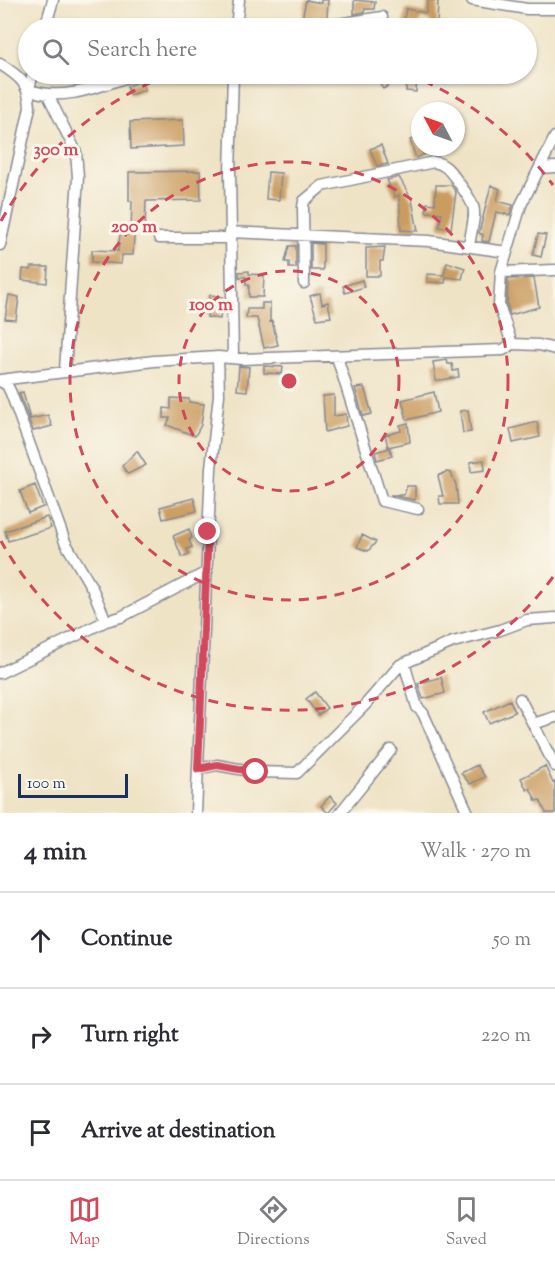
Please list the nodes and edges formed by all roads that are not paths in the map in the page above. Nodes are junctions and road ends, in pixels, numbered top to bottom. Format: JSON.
{"nodes":[{"id":1,"x":53,"y":0,"type":"edge"},
{"id":2,"x":239,"y":0,"type":"edge"},
{"id":3,"x":472,"y":0,"type":"edge"},
{"id":4,"x":555,"y":9,"type":"edge"},
{"id":5,"x":382,"y":17,"type":"dead end"},
{"id":6,"x":48,"y":18,"type":"edge"},
{"id":7,"x":237,"y":18,"type":"edge"},
{"id":8,"x":376,"y":18,"type":"edge"},
{"id":9,"x":0,"y":64,"type":"edge"},
{"id":10,"x":18,"y":77,"type":"edge"},
{"id":11,"x":24,"y":84,"type":"edge"},
{"id":12,"x":30,"y":84,"type":"edge"},
{"id":13,"x":104,"y":84,"type":"edge"},
{"id":14,"x":233,"y":84,"type":"edge"},
{"id":15,"x":29,"y":89,"type":"junction"},
{"id":16,"x":48,"y":95,"type":"junction"},
{"id":17,"x":555,"y":137,"type":"edge"},
{"id":18,"x":555,"y":167,"type":"edge"},
{"id":19,"x":541,"y":168,"type":"junction"},
{"id":20,"x":302,"y":234,"type":"junction"},
{"id":21,"x":231,"y":235,"type":"junction"},
{"id":22,"x":159,"y":238,"type":"dead end"},
{"id":23,"x":0,"y":242,"type":"edge"},
{"id":24,"x":469,"y":245,"type":"junction"},
{"id":25,"x":507,"y":252,"type":"junction"},
{"id":26,"x":555,"y":270,"type":"edge"},
{"id":27,"x":501,"y":272,"type":"junction"},
{"id":28,"x":304,"y":283,"type":"dead end"},
{"id":29,"x":512,"y":344,"type":"junction"},
{"id":30,"x":555,"y":349,"type":"edge"},
{"id":31,"x":218,"y":357,"type":"junction"},
{"id":32,"x":233,"y":357,"type":"junction"},
{"id":33,"x":337,"y":357,"type":"junction"},
{"id":34,"x":65,"y":370,"type":"junction"},
{"id":35,"x":0,"y":380,"type":"edge"},
{"id":36,"x":418,"y":509,"type":"dead end"},
{"id":37,"x":207,"y":572,"type":"junction"},
{"id":38,"x":555,"y":618,"type":"edge"},
{"id":39,"x":106,"y":621,"type":"junction"},
{"id":40,"x":404,"y":663,"type":"junction"},
{"id":41,"x":0,"y":674,"type":"edge"},
{"id":42,"x":520,"y":699,"type":"dead end"},
{"id":43,"x":555,"y":717,"type":"edge"},
{"id":44,"x":533,"y":724,"type":"junction"},
{"id":45,"x":391,"y":750,"type":"dead end"},
{"id":46,"x":555,"y":766,"type":"edge"},
{"id":47,"x":198,"y":769,"type":"junction"},
{"id":48,"x":196,"y":813,"type":"edge"},
{"id":49,"x":340,"y":813,"type":"edge"},
{"id":50,"x":468,"y":813,"type":"edge"}],
"edges":[{"from":1,"to":6,"type":"street"},
{"from":2,"to":7,"type":"street"},
{"from":3,"to":4,"type":"street"},
{"from":5,"to":8,"type":"street"},
{"from":9,"to":10,"type":"street"},
{"from":11,"to":15,"type":"street"},
{"from":12,"to":15,"type":"street"},
{"from":13,"to":16,"type":"street"},
{"from":14,"to":21,"type":"street"},
{"from":15,"to":16,"type":"street"},
{"from":15,"to":23,"type":"street"},
{"from":16,"to":34,"type":"street"},
{"from":17,"to":19,"type":"street"},
{"from":18,"to":19,"type":"street"},
{"from":19,"to":25,"type":"street"},
{"from":20,"to":21,"type":"street"},
{"from":20,"to":24,"type":"street"},
{"from":20,"to":24,"type":"street"},
{"from":20,"to":28,"type":"street"},
{"from":21,"to":22,"type":"street"},
{"from":21,"to":32,"type":"street"},
{"from":24,"to":25,"type":"street"},
{"from":25,"to":27,"type":"street"},
{"from":26,"to":27,"type":"street"},
{"from":27,"to":29,"type":"street"},
{"from":29,"to":30,"type":"street"},
{"from":29,"to":33,"type":"street"},
{"from":31,"to":32,"type":"street"},
{"from":31,"to":34,"type":"street"},
{"from":31,"to":37,"type":"street"},
{"from":32,"to":33,"type":"street"},
{"from":33,"to":36,"type":"street"},
{"from":34,"to":35,"type":"street"},
{"from":35,"to":39,"type":"street"},
{"from":37,"to":39,"type":"street"},
{"from":37,"to":47,"type":"street"},
{"from":38,"to":40,"type":"street"},
{"from":39,"to":41,"type":"street"},
{"from":40,"to":47,"type":"street"},
{"from":40,"to":50,"type":"street"},
{"from":42,"to":44,"type":"street"},
{"from":43,"to":44,"type":"street"},
{"from":44,"to":46,"type":"street"},
{"from":45,"to":49,"type":"street"},
{"from":47,"to":48,"type":"street"}]}
